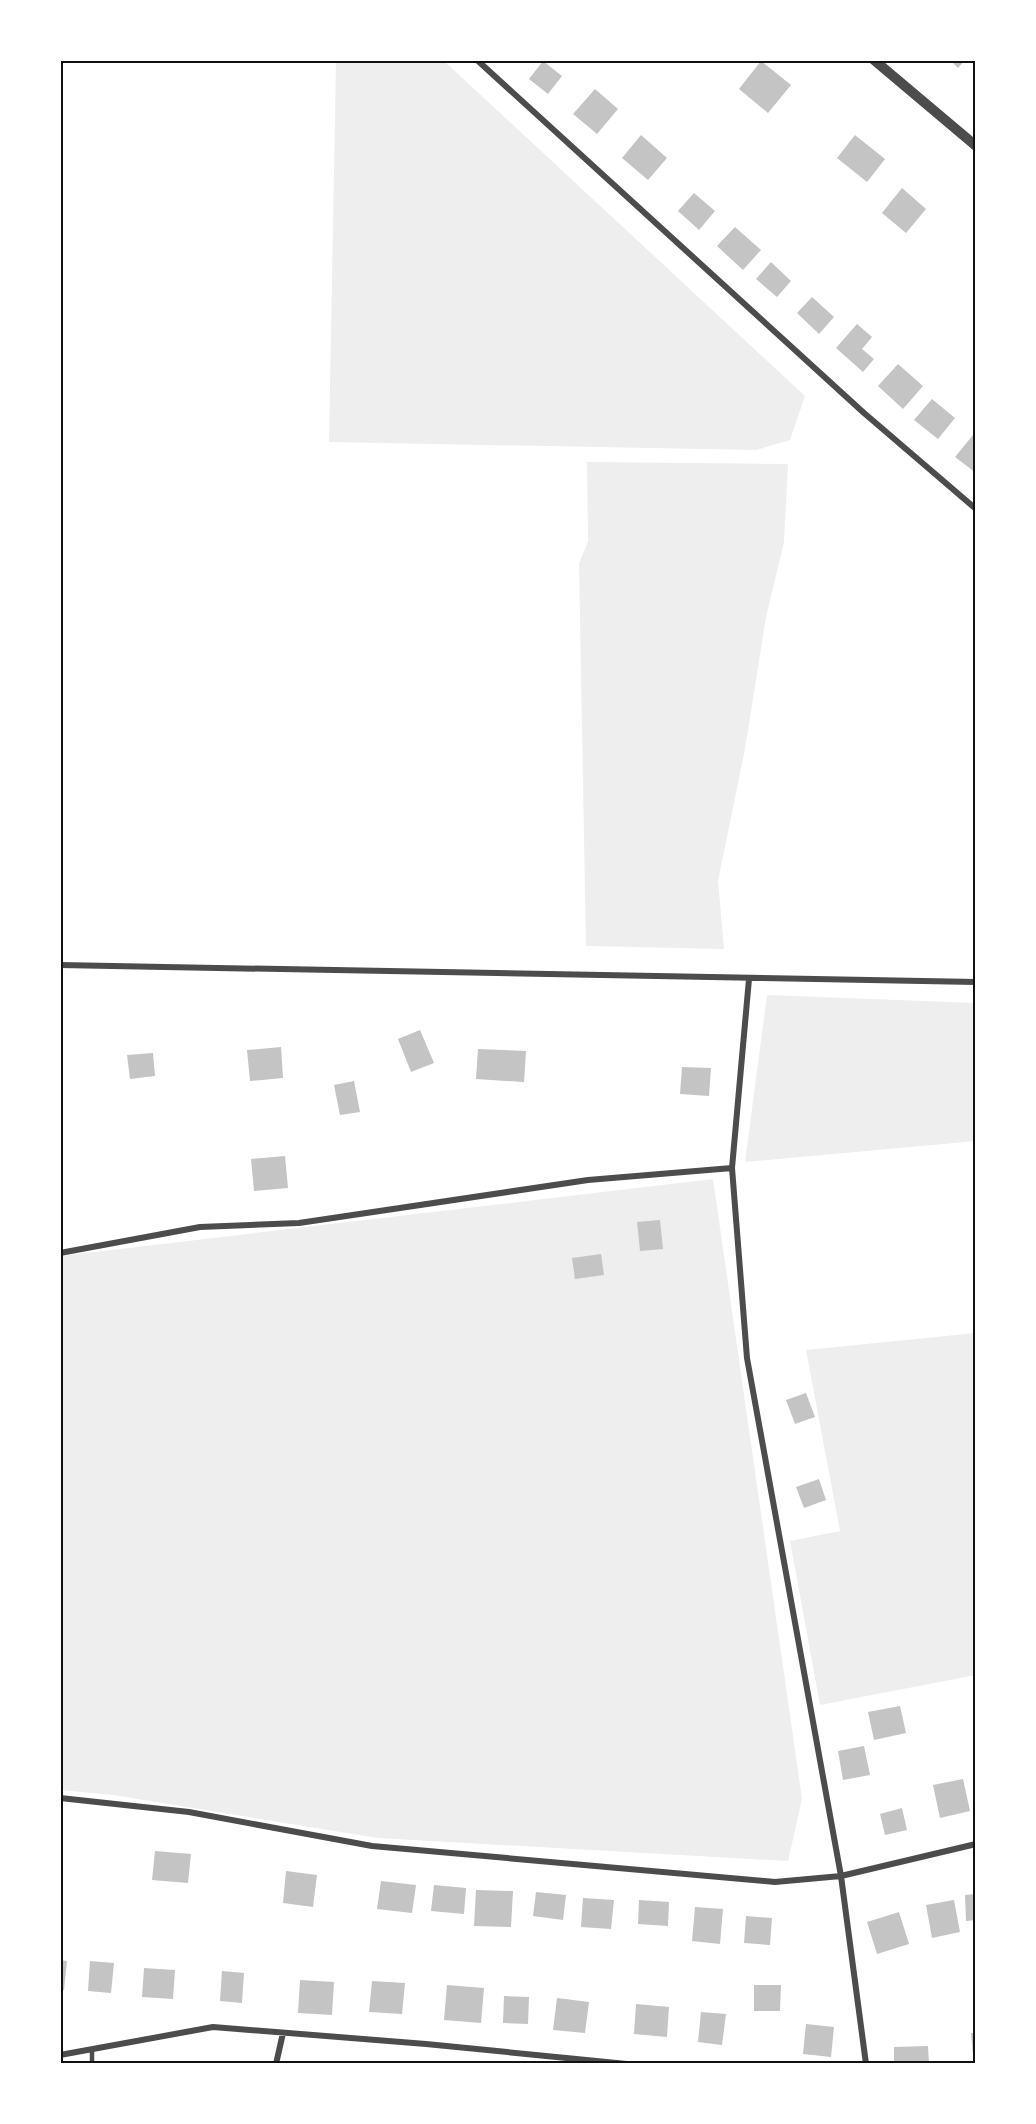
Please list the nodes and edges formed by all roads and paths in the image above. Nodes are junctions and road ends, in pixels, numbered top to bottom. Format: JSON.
{"nodes":[{"id":1,"x":477,"y":60,"type":"edge"},
{"id":2,"x":874,"y":60,"type":"edge"},
{"id":3,"x":976,"y":146,"type":"edge"},
{"id":4,"x":976,"y":509,"type":"edge"},
{"id":5,"x":60,"y":965,"type":"edge"},
{"id":6,"x":749,"y":979,"type":"junction"},
{"id":7,"x":976,"y":982,"type":"edge"},
{"id":8,"x":732,"y":1168,"type":"junction"},
{"id":9,"x":60,"y":1253,"type":"edge"},
{"id":10,"x":60,"y":1798,"type":"edge"},
{"id":11,"x":976,"y":1844,"type":"edge"},
{"id":12,"x":841,"y":1876,"type":"junction"},
{"id":13,"x":283,"y":2033,"type":"junction"},
{"id":14,"x":92,"y":2049,"type":"junction"},
{"id":15,"x":60,"y":2055,"type":"edge"},
{"id":16,"x":92,"y":2064,"type":"edge"},
{"id":17,"x":276,"y":2064,"type":"edge"},
{"id":18,"x":627,"y":2064,"type":"edge"},
{"id":19,"x":866,"y":2064,"type":"edge"}],
"edges":[{"from":1,"to":4,"type":"street"},
{"from":2,"to":3,"type":"street"},
{"from":5,"to":6,"type":"street"},
{"from":6,"to":7,"type":"street"},
{"from":6,"to":8,"type":"street"},
{"from":8,"to":9,"type":"street"},
{"from":8,"to":12,"type":"street"},
{"from":10,"to":12,"type":"street"},
{"from":11,"to":12,"type":"street"},
{"from":12,"to":19,"type":"street"},
{"from":13,"to":14,"type":"street"},
{"from":13,"to":17,"type":"street"},
{"from":13,"to":18,"type":"street"},
{"from":14,"to":15,"type":"street"},
{"from":14,"to":16,"type":"lane"}]}
